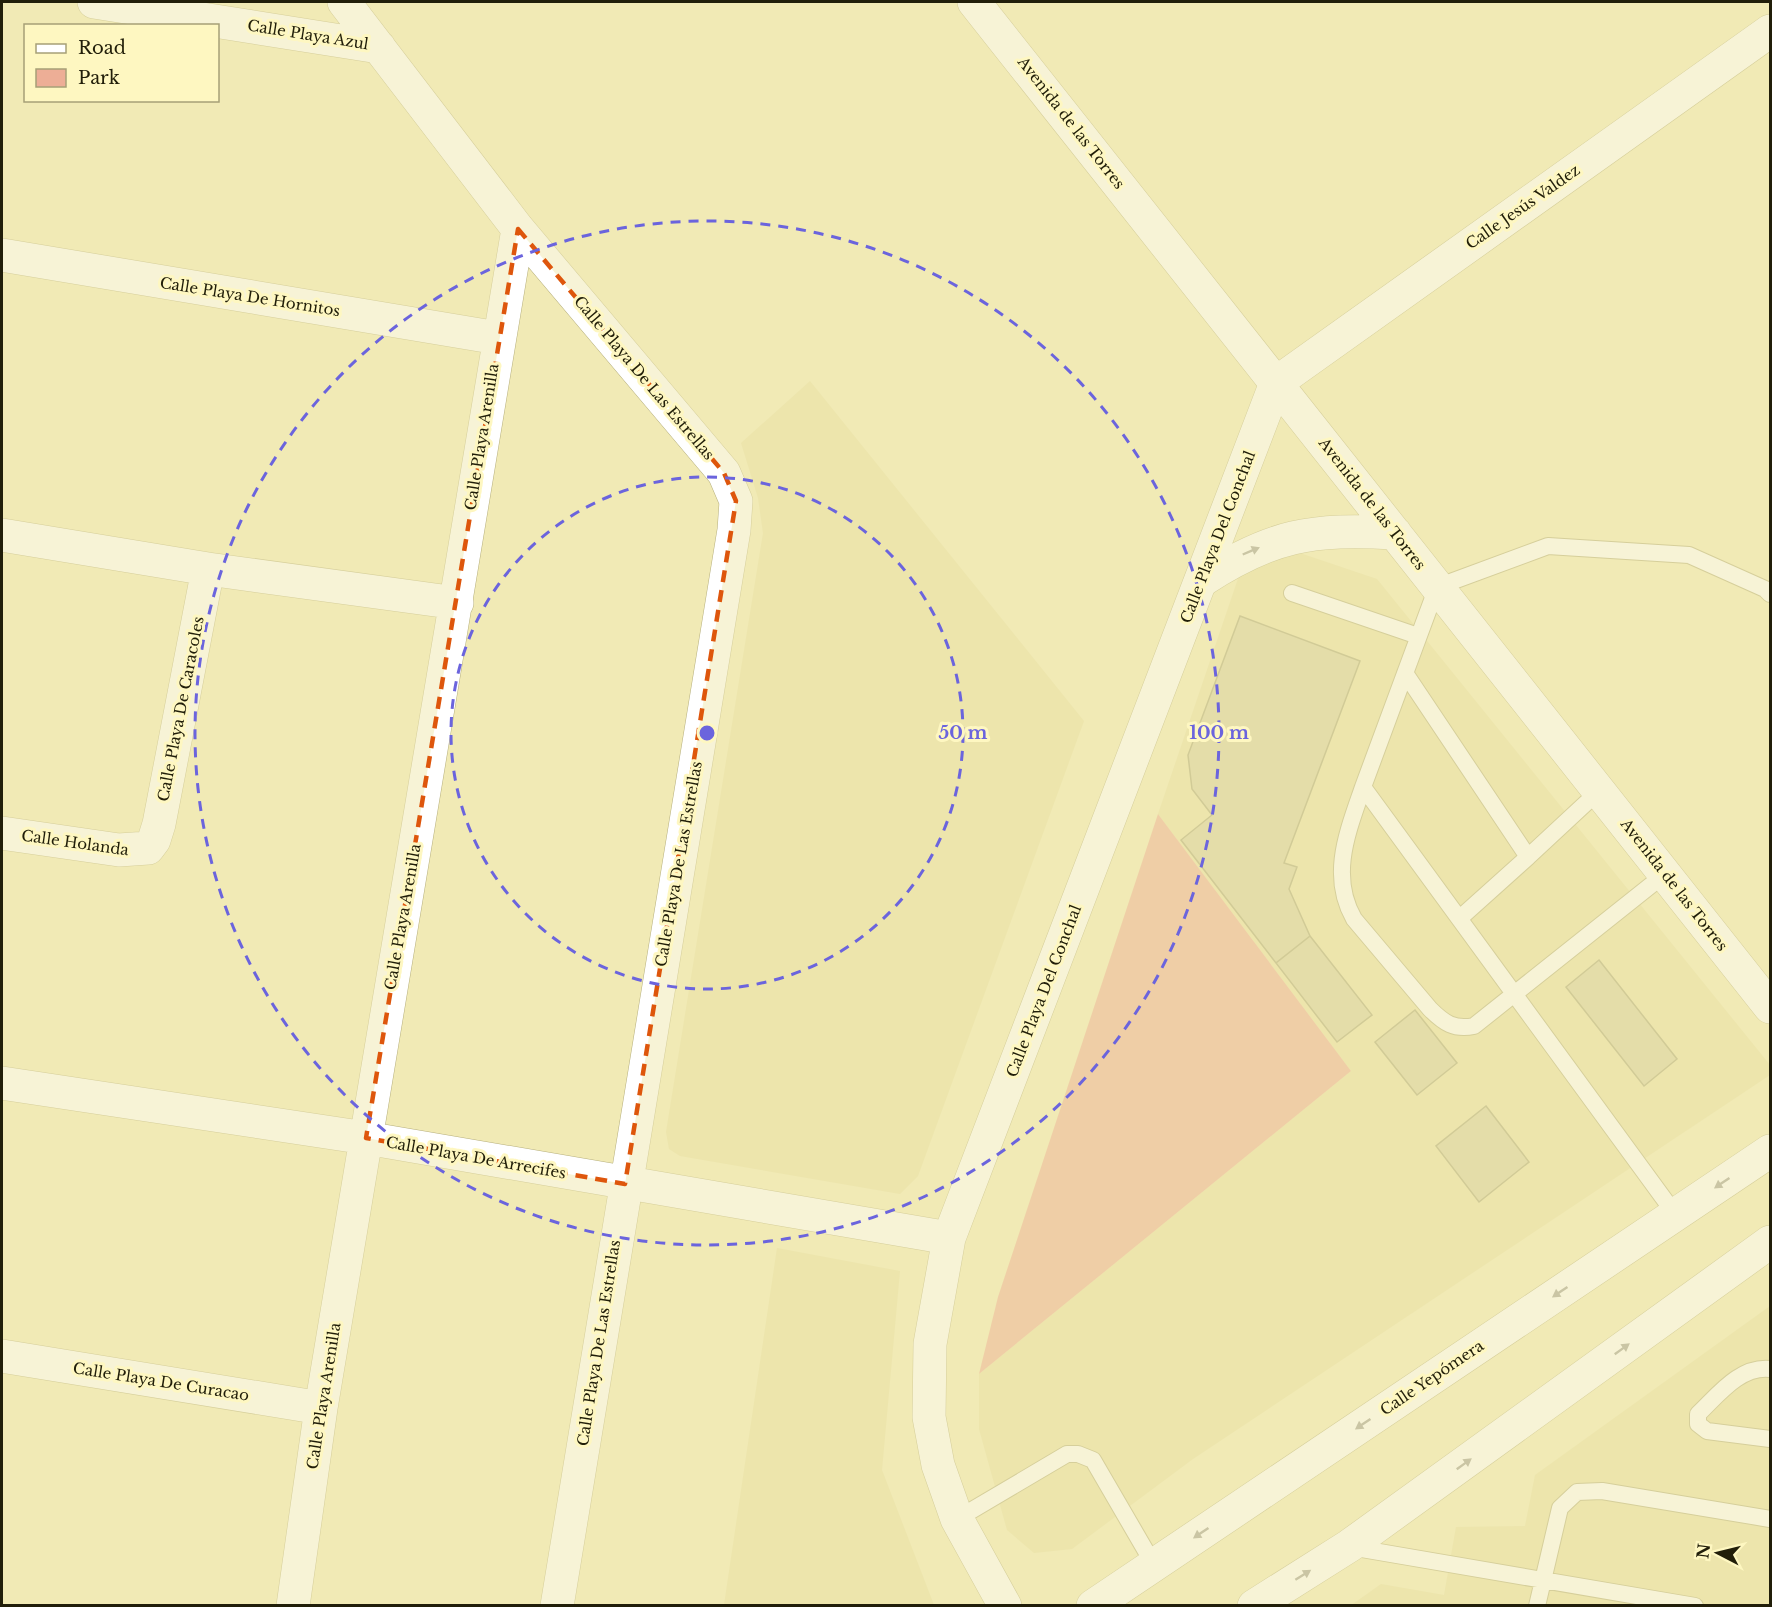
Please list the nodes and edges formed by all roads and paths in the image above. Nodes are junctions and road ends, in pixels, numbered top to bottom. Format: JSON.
{"nodes":[{"id":1,"x":94,"y":2,"type":"edge"},
{"id":2,"x":344,"y":2,"type":"edge"},
{"id":3,"x":974,"y":2,"type":"edge"},
{"id":4,"x":1770,"y":31,"type":"edge"},
{"id":5,"x":379,"y":47,"type":"junction"},
{"id":6,"x":518,"y":229,"type":"junction"},
{"id":7,"x":2,"y":255,"type":"edge"},
{"id":8,"x":498,"y":338,"type":"junction"},
{"id":9,"x":1276,"y":383,"type":"junction"},
{"id":10,"x":1395,"y":533,"type":"junction"},
{"id":11,"x":2,"y":535,"type":"edge"},
{"id":12,"x":208,"y":568,"type":"junction"},
{"id":13,"x":1201,"y":581,"type":"junction"},
{"id":14,"x":1437,"y":587,"type":"junction"},
{"id":15,"x":1292,"y":593,"type":"dead end"},
{"id":16,"x":1770,"y":594,"type":"edge"},
{"id":17,"x":457,"y":603,"type":"junction"},
{"id":18,"x":1418,"y":636,"type":"junction"},
{"id":19,"x":1405,"y":674,"type":"junction"},
{"id":20,"x":1363,"y":787,"type":"junction"},
{"id":21,"x":1599,"y":791,"type":"junction"},
{"id":22,"x":2,"y":833,"type":"edge"},
{"id":23,"x":148,"y":848,"type":"joint"},
{"id":24,"x":1528,"y":856,"type":"junction"},
{"id":25,"x":1665,"y":874,"type":"junction"},
{"id":26,"x":1460,"y":918,"type":"junction"},
{"id":27,"x":1516,"y":995,"type":"junction"},
{"id":28,"x":1770,"y":1007,"type":"edge"},
{"id":29,"x":2,"y":1083,"type":"edge"},
{"id":30,"x":366,"y":1138,"type":"junction"},
{"id":31,"x":1770,"y":1151,"type":"edge"},
{"id":32,"x":625,"y":1184,"type":"junction"},
{"id":33,"x":1676,"y":1214,"type":"junction"},
{"id":34,"x":950,"y":1238,"type":"junction"},
{"id":35,"x":1770,"y":1242,"type":"edge"},
{"id":36,"x":2,"y":1356,"type":"edge"},
{"id":37,"x":1770,"y":1369,"type":"edge"},
{"id":38,"x":321,"y":1408,"type":"junction"},
{"id":39,"x":1770,"y":1439,"type":"edge"},
{"id":40,"x":957,"y":1519,"type":"junction"},
{"id":41,"x":1770,"y":1519,"type":"edge"},
{"id":42,"x":1349,"y":1546,"type":"junction"},
{"id":43,"x":1154,"y":1564,"type":"junction"},
{"id":44,"x":1542,"y":1578,"type":"junction"},
{"id":45,"x":293,"y":1605,"type":"edge"},
{"id":46,"x":557,"y":1605,"type":"edge"},
{"id":47,"x":1005,"y":1605,"type":"edge"},
{"id":48,"x":1093,"y":1605,"type":"edge"},
{"id":49,"x":1254,"y":1605,"type":"edge"},
{"id":50,"x":1537,"y":1605,"type":"edge"},
{"id":51,"x":1688,"y":1605,"type":"edge"}],
"edges":[{"from":1,"to":5,"type":"street","name":"Calle Playa Azul"},
{"from":2,"to":5,"type":"street","name":"Calle Playa De Las Estrellas"},
{"from":3,"to":9,"type":"street","name":"Avenida de las Torres"},
{"from":4,"to":9,"type":"street","name":"Calle Jesús Valdez"},
{"from":5,"to":6,"type":"street","name":"Calle Playa De Las Estrellas"},
{"from":6,"to":8,"type":"street","name":"Calle Playa Arenilla"},
{"from":6,"to":32,"type":"street","name":"Calle Playa De Las Estrellas"},
{"from":7,"to":8,"type":"street","name":"Calle Playa De Hornitos"},
{"from":8,"to":17,"type":"street","name":"Calle Playa Arenilla"},
{"from":9,"to":10,"type":"street","name":"Avenida de las Torres"},
{"from":9,"to":13,"type":"street","name":"Calle Playa Del Conchal"},
{"from":13,"to":10,"type":"street","one_way":true},
{"from":10,"to":14,"type":"street","name":"Avenida de las Torres"},
{"from":11,"to":12,"type":"street"},
{"from":12,"to":17,"type":"street"},
{"from":12,"to":23,"type":"street","name":"Calle Playa De Caracoles"},
{"from":13,"to":34,"type":"street","name":"Calle Playa Del Conchal"},
{"from":14,"to":16,"type":"lane"},
{"from":14,"to":18,"type":"lane"},
{"from":14,"to":21,"type":"street","name":"Avenida de las Torres"},
{"from":15,"to":18,"type":"lane"},
{"from":17,"to":30,"type":"street","name":"Calle Playa Arenilla"},
{"from":18,"to":19,"type":"lane"},
{"from":19,"to":20,"type":"lane"},
{"from":19,"to":24,"type":"lane"},
{"from":20,"to":26,"type":"lane"},
{"from":20,"to":27,"type":"lane"},
{"from":21,"to":24,"type":"lane"},
{"from":21,"to":25,"type":"street","name":"Avenida de las Torres"},
{"from":22,"to":23,"type":"street","name":"Calle Holanda"},
{"from":24,"to":26,"type":"lane"},
{"from":25,"to":27,"type":"lane"},
{"from":25,"to":28,"type":"street","name":"Avenida de las Torres"},
{"from":26,"to":27,"type":"lane"},
{"from":27,"to":33,"type":"lane"},
{"from":29,"to":30,"type":"street","name":"Calle Playa De Arrecifes"},
{"from":30,"to":32,"type":"street","name":"Calle Playa De Arrecifes"},
{"from":30,"to":38,"type":"street","name":"Calle Playa Arenilla"},
{"from":31,"to":33,"type":"street","name":"Calle Yepómera","one_way":true},
{"from":32,"to":34,"type":"street","name":"Calle Playa De Arrecifes"},
{"from":32,"to":46,"type":"street","name":"Calle Playa De Las Estrellas"},
{"from":33,"to":43,"type":"street","name":"Calle Yepómera","one_way":true},
{"from":34,"to":40,"type":"street","name":"Calle Playa Del Conchal"},
{"from":42,"to":35,"type":"street","one_way":true},
{"from":36,"to":38,"type":"street","name":"Calle Playa De Curacao"},
{"from":37,"to":39,"type":"lane"},
{"from":38,"to":45,"type":"street","name":"Calle Playa Arenilla"},
{"from":40,"to":43,"type":"lane"},
{"from":40,"to":47,"type":"street","name":"Calle Playa Del Conchal"},
{"from":41,"to":44,"type":"lane"},
{"from":42,"to":44,"type":"lane"},
{"from":49,"to":42,"type":"street","one_way":true},
{"from":43,"to":48,"type":"street","name":"Calle Yepómera"},
{"from":44,"to":50,"type":"lane"},
{"from":44,"to":51,"type":"lane"}]}
